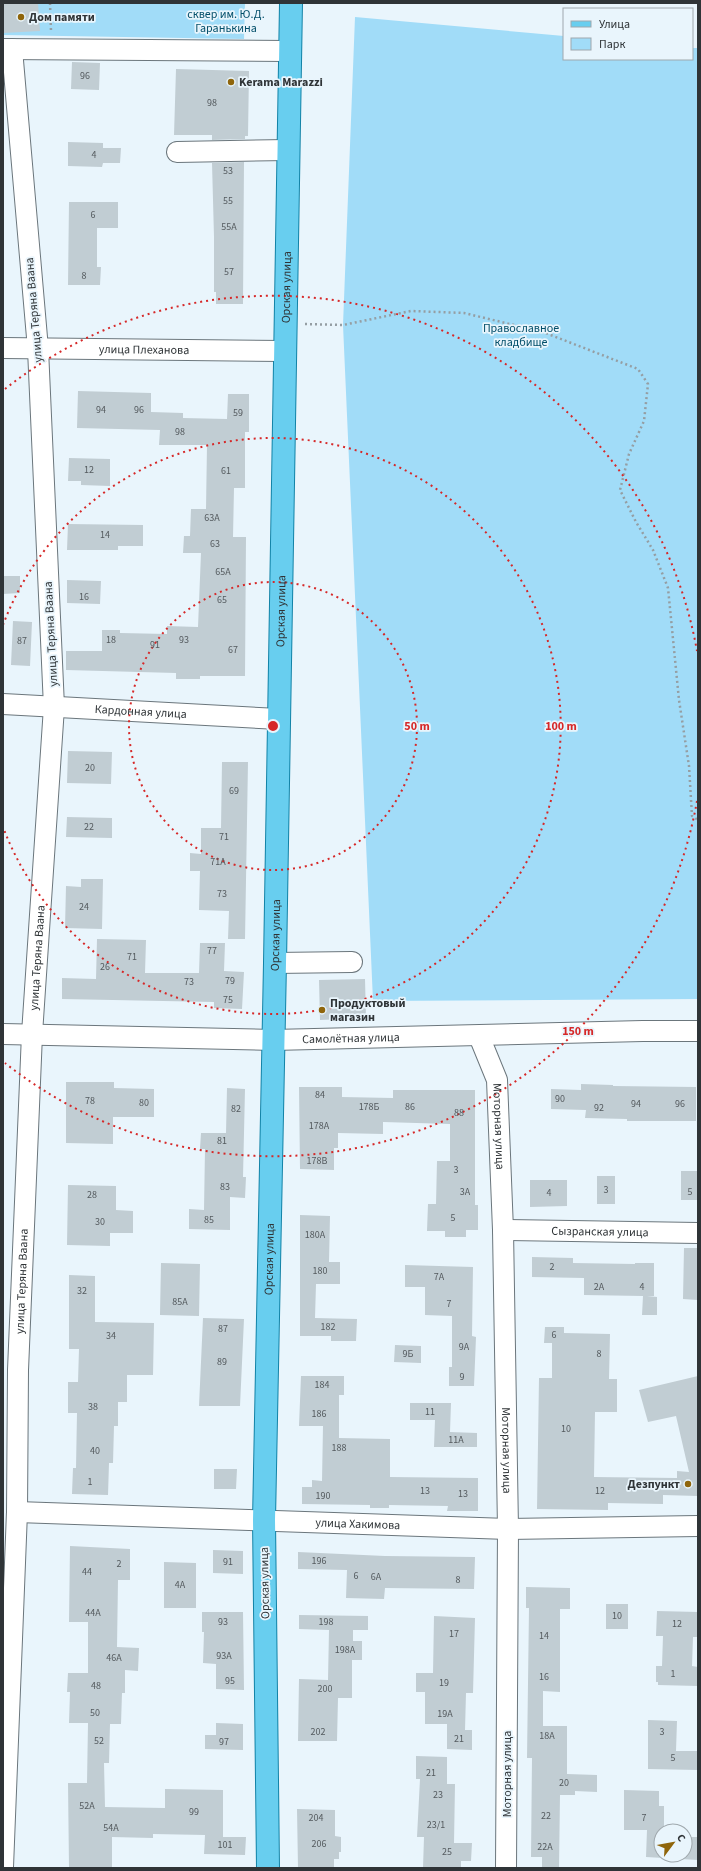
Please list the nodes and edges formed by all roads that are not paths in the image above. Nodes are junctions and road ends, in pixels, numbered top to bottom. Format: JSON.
{"nodes":[{"id":1,"x":291,"y":3,"type":"edge"},
{"id":2,"x":8,"y":49,"type":"edge"},
{"id":3,"x":289,"y":51,"type":"junction"},
{"id":4,"x":287,"y":150,"type":"junction"},
{"id":5,"x":178,"y":152,"type":"dead end"},
{"id":6,"x":3,"y":348,"type":"edge"},
{"id":7,"x":38,"y":349,"type":"junction"},
{"id":8,"x":284,"y":351,"type":"junction"},
{"id":9,"x":3,"y":704,"type":"edge"},
{"id":10,"x":54,"y":707,"type":"junction"},
{"id":11,"x":279,"y":719,"type":"junction"},
{"id":12,"x":352,"y":962,"type":"dead end"},
{"id":13,"x":275,"y":963,"type":"junction"},
{"id":14,"x":698,"y":1032,"type":"edge"},
{"id":15,"x":3,"y":1034,"type":"edge"},
{"id":16,"x":32,"y":1034,"type":"junction"},
{"id":17,"x":479,"y":1036,"type":"junction"},
{"id":18,"x":273,"y":1040,"type":"junction"},
{"id":19,"x":503,"y":1230,"type":"junction"},
{"id":20,"x":698,"y":1233,"type":"edge"},
{"id":21,"x":11,"y":1369,"type":"edge"},
{"id":22,"x":17,"y":1512,"type":"junction"},
{"id":23,"x":264,"y":1520,"type":"junction"},
{"id":24,"x":698,"y":1526,"type":"edge"},
{"id":25,"x":508,"y":1529,"type":"junction"},
{"id":26,"x":3,"y":1867,"type":"edge"},
{"id":27,"x":268,"y":1868,"type":"edge"},
{"id":28,"x":506,"y":1868,"type":"edge"}],
"edges":[{"from":1,"to":3,"type":"main road","name":"Орская улица"},
{"from":2,"to":3,"type":"street"},
{"from":2,"to":7,"type":"street","name":"улица Теряна Ваана"},
{"from":3,"to":4,"type":"main road","name":"Орская улица"},
{"from":4,"to":5,"type":"street"},
{"from":4,"to":8,"type":"main road","name":"Орская улица"},
{"from":6,"to":7,"type":"street","name":"улица Плеханова"},
{"from":7,"to":8,"type":"street","name":"улица Плеханова"},
{"from":7,"to":10,"type":"street","name":"улица Теряна Ваана"},
{"from":8,"to":11,"type":"main road","name":"Орская улица"},
{"from":9,"to":10,"type":"street","name":"Кардонная улица"},
{"from":10,"to":11,"type":"street","name":"Кардонная улица"},
{"from":10,"to":16,"type":"street","name":"улица Теряна Ваана"},
{"from":11,"to":13,"type":"main road","name":"Орская улица"},
{"from":12,"to":13,"type":"street"},
{"from":13,"to":18,"type":"main road","name":"Орская улица"},
{"from":14,"to":17,"type":"street","name":"Самолётная улица"},
{"from":15,"to":16,"type":"street","name":"Самолётная улица"},
{"from":16,"to":18,"type":"street","name":"Самолётная улица"},
{"from":16,"to":21,"type":"street","name":"улица Теряна Ваана"},
{"from":17,"to":18,"type":"street","name":"Самолётная улица"},
{"from":17,"to":19,"type":"street","name":"Моторная улица"},
{"from":18,"to":23,"type":"main road","name":"Орская улица"},
{"from":19,"to":20,"type":"street","name":"Сызранская улица"},
{"from":19,"to":25,"type":"street","name":"Моторная улица"},
{"from":21,"to":22,"type":"street","name":"улица Теряна Ваана"},
{"from":22,"to":23,"type":"street","name":"улица Хакимова"},
{"from":22,"to":26,"type":"street","name":"улица Теряна Ваана"},
{"from":23,"to":25,"type":"street","name":"улица Хакимова"},
{"from":23,"to":27,"type":"main road","name":"Орская улица"},
{"from":24,"to":25,"type":"street","name":"улица Хакимова"},
{"from":25,"to":28,"type":"street","name":"Моторная улица"}]}
